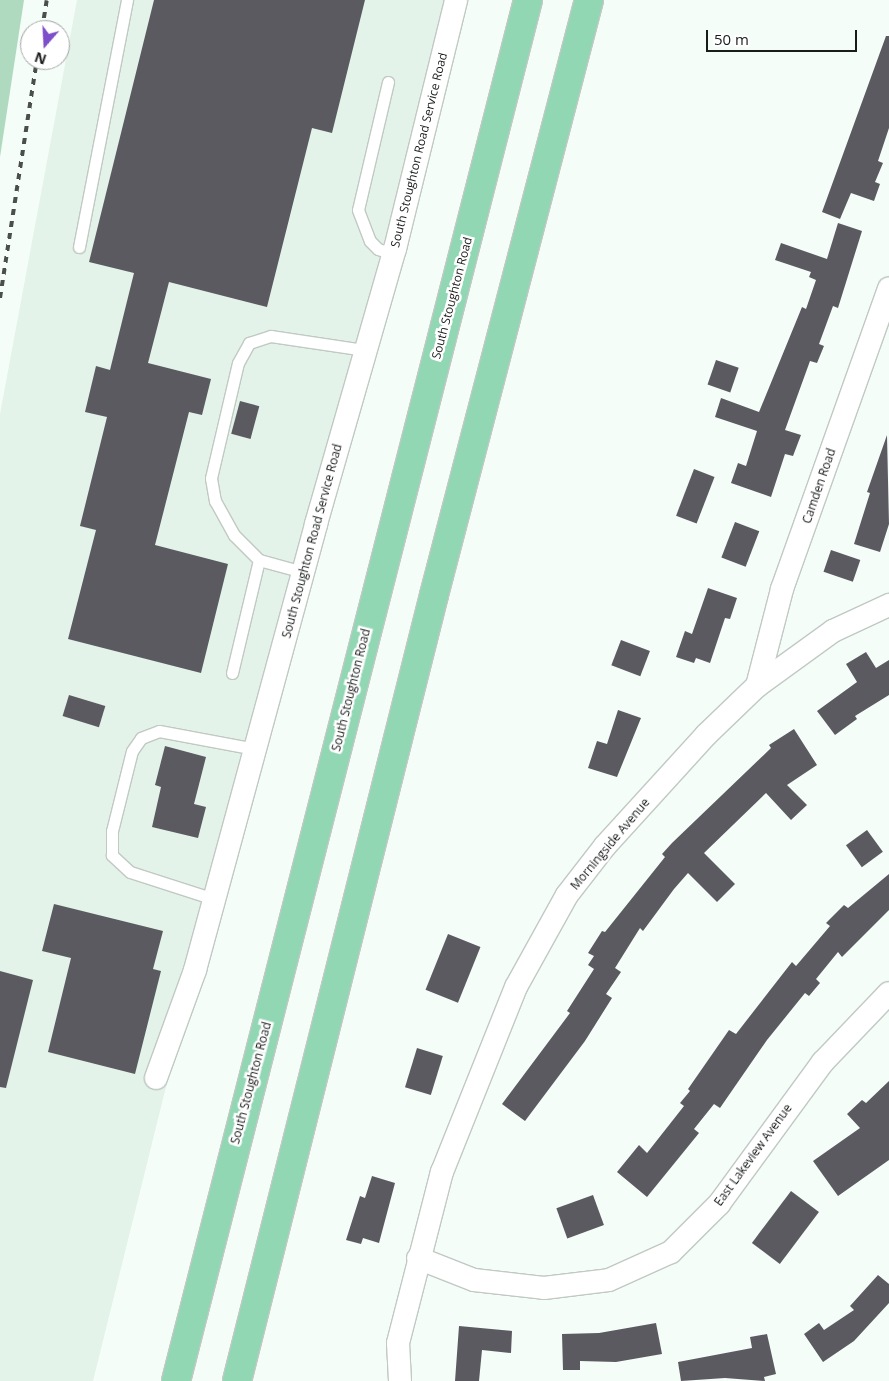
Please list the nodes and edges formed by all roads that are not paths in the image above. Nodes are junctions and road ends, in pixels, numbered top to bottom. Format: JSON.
{"nodes":[{"id":1,"x":127,"y":0,"type":"edge"},
{"id":2,"x":456,"y":0,"type":"edge"},
{"id":3,"x":528,"y":0,"type":"edge"},
{"id":4,"x":589,"y":0,"type":"edge"},
{"id":5,"x":388,"y":82,"type":"dead end"},
{"id":6,"x":79,"y":247,"type":"dead end"},
{"id":7,"x":393,"y":254,"type":"junction"},
{"id":8,"x":889,"y":289,"type":"edge"},
{"id":9,"x":365,"y":350,"type":"junction"},
{"id":10,"x":259,"y":560,"type":"junction"},
{"id":11,"x":303,"y":572,"type":"junction"},
{"id":12,"x":889,"y":605,"type":"edge"},
{"id":13,"x":232,"y":674,"type":"dead end"},
{"id":14,"x":757,"y":686,"type":"junction"},
{"id":15,"x":255,"y":749,"type":"junction"},
{"id":16,"x":214,"y":899,"type":"junction"},
{"id":17,"x":889,"y":993,"type":"edge"},
{"id":18,"x":156,"y":1078,"type":"dead end"},
{"id":19,"x":418,"y":1258,"type":"junction"},
{"id":20,"x":238,"y":1378,"type":"edge"},
{"id":21,"x":176,"y":1381,"type":"edge"},
{"id":22,"x":400,"y":1381,"type":"edge"}],
"edges":[{"from":1,"to":6,"type":"lane"},
{"from":2,"to":7,"type":"street","name":"South Stoughton Road Service Road"},
{"from":3,"to":21,"type":"main road","name":"South Stoughton Road"},
{"from":4,"to":20,"type":"main road"},
{"from":5,"to":7,"type":"lane"},
{"from":7,"to":9,"type":"street","name":"South Stoughton Road Service Road"},
{"from":8,"to":14,"type":"street","name":"Camden Road"},
{"from":9,"to":10,"type":"lane"},
{"from":9,"to":11,"type":"street","name":"South Stoughton Road Service Road"},
{"from":10,"to":11,"type":"lane"},
{"from":10,"to":13,"type":"lane"},
{"from":11,"to":15,"type":"street","name":"South Stoughton Road Service Road"},
{"from":12,"to":14,"type":"street","name":"Morningside Avenue"},
{"from":14,"to":19,"type":"street","name":"Morningside Avenue"},
{"from":15,"to":16,"type":"street","name":"South Stoughton Road Service Road"},
{"from":15,"to":16,"type":"lane"},
{"from":16,"to":18,"type":"street","name":"South Stoughton Road Service Road"},
{"from":17,"to":19,"type":"street","name":"East Lakeview Avenue"},
{"from":19,"to":22,"type":"street","name":"Morningside Avenue"}]}
